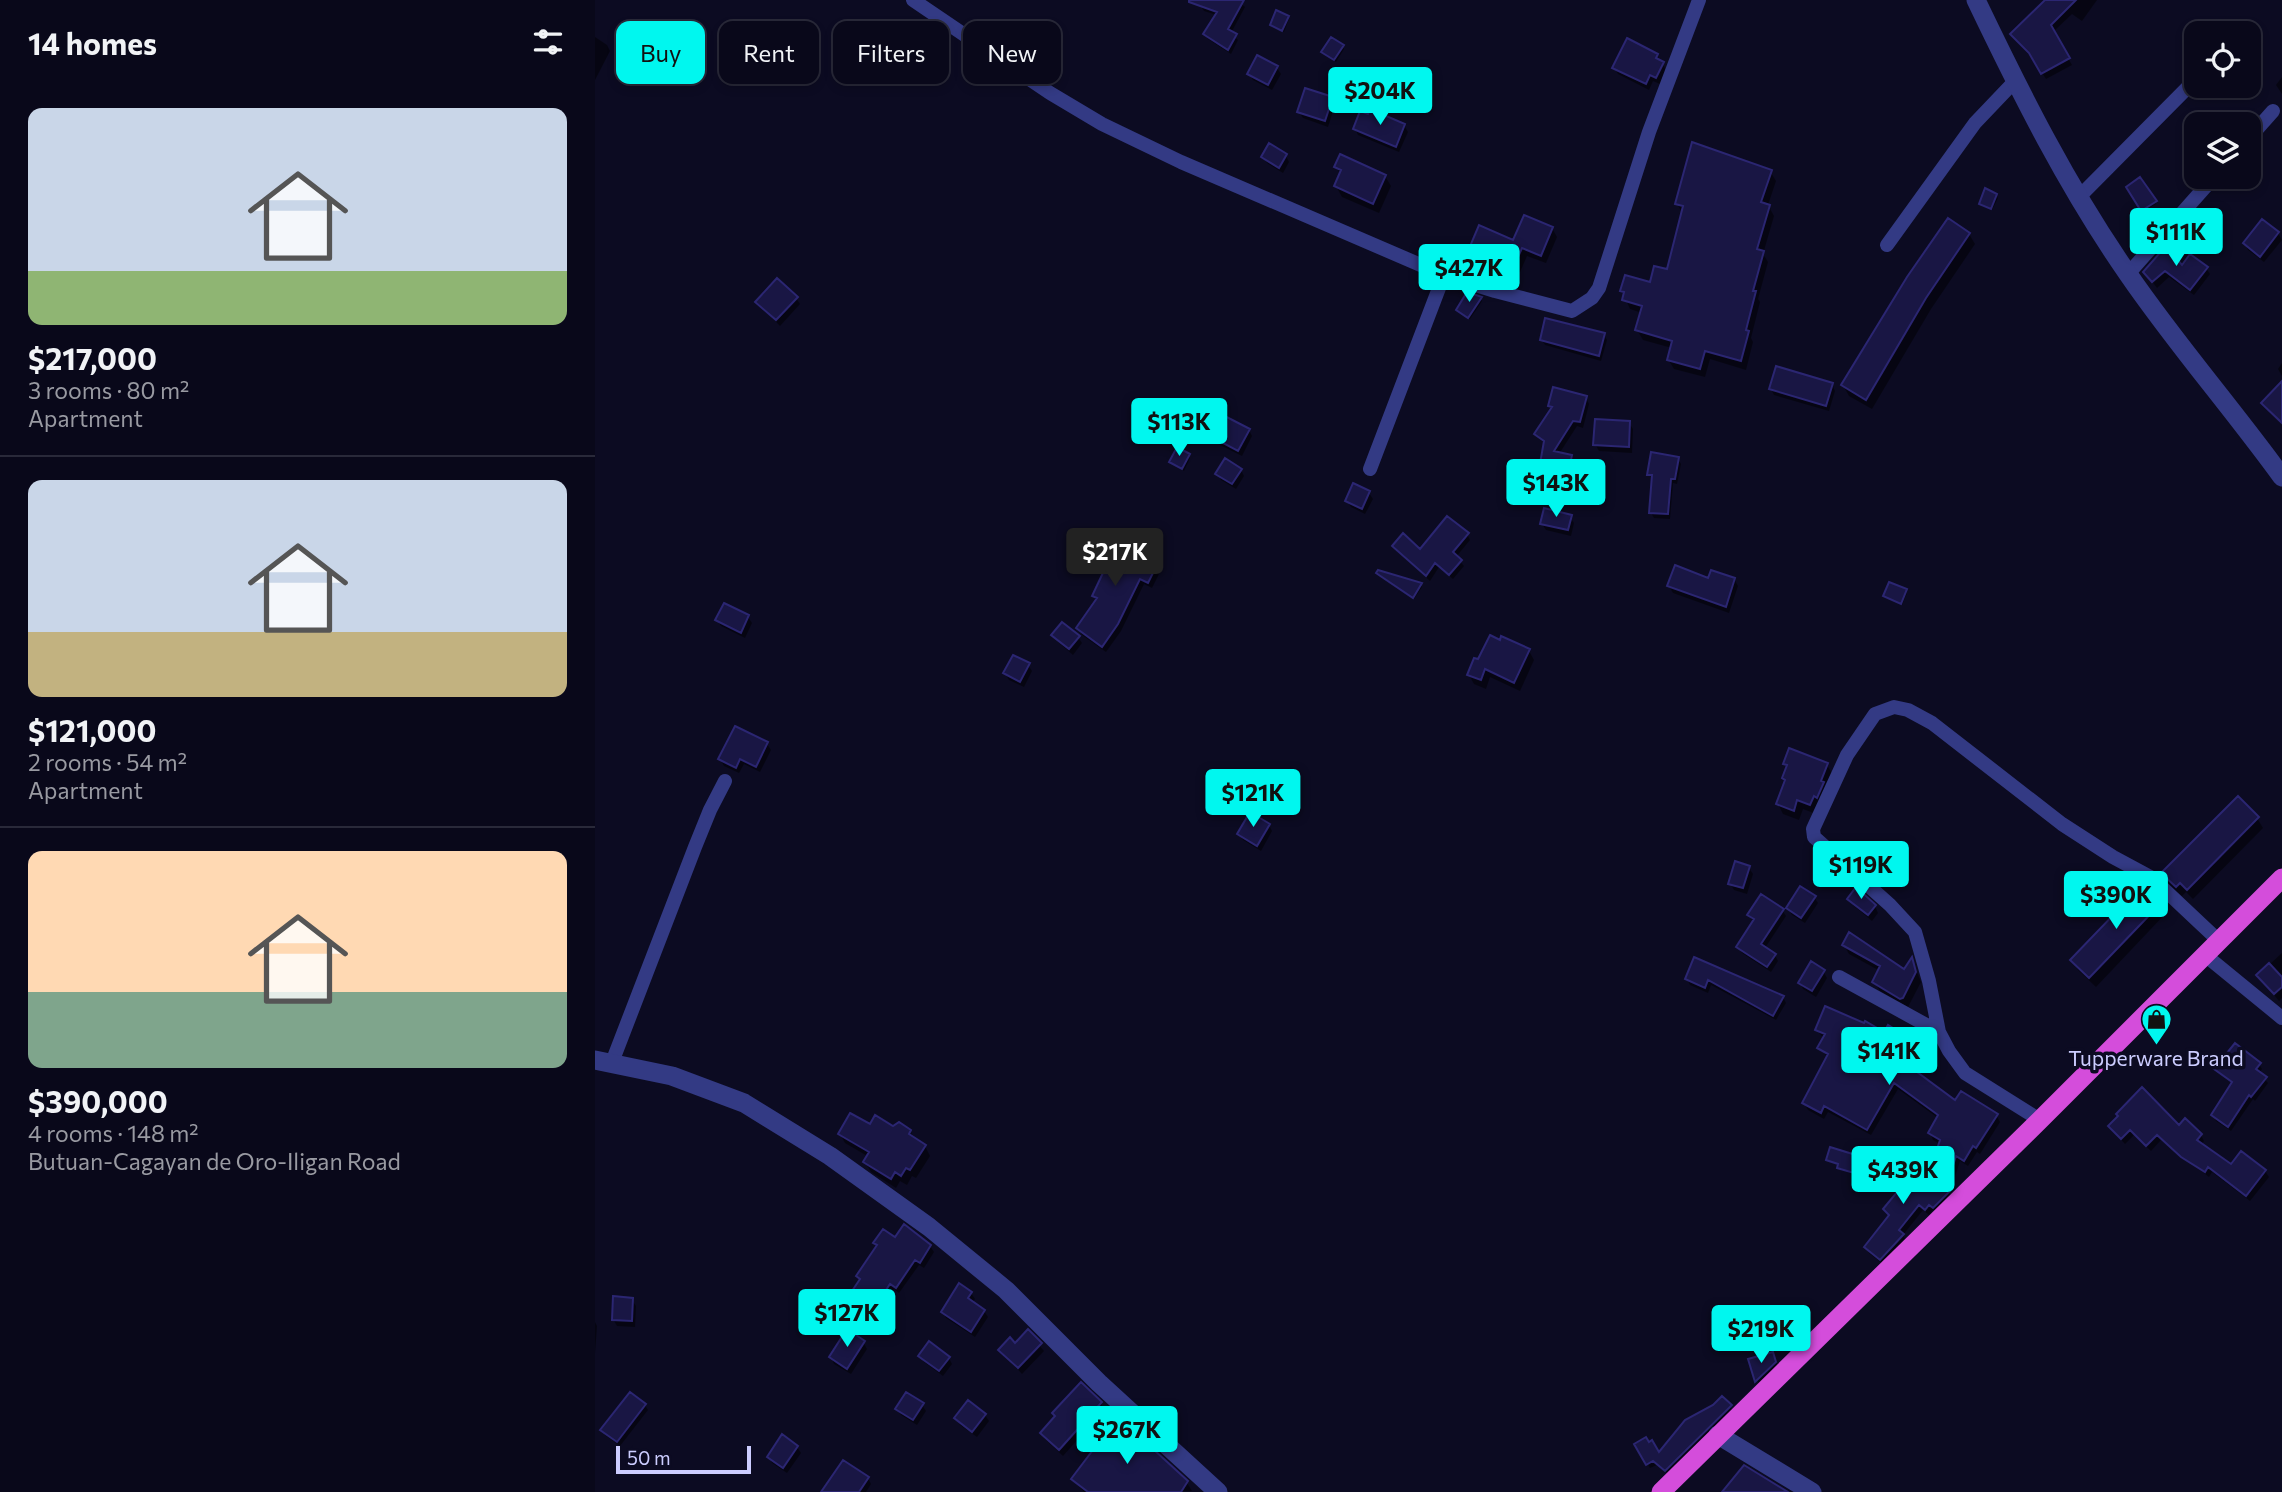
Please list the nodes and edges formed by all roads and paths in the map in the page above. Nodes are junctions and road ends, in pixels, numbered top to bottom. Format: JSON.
{"nodes":[{"id":1,"x":913,"y":0,"type":"edge"},
{"id":2,"x":1699,"y":0,"type":"edge"},
{"id":3,"x":1976,"y":0,"type":"edge"},
{"id":4,"x":2015,"y":81,"type":"junction"},
{"id":5,"x":2184,"y":91,"type":"edge"},
{"id":6,"x":2273,"y":111,"type":"dead end"},
{"id":7,"x":2261,"y":124,"type":"edge"},
{"id":8,"x":2203,"y":189,"type":"edge"},
{"id":9,"x":2078,"y":197,"type":"junction"},
{"id":10,"x":1887,"y":245,"type":"dead end"},
{"id":11,"x":2128,"y":274,"type":"junction"},
{"id":12,"x":1444,"y":275,"type":"junction"},
{"id":13,"x":1370,"y":469,"type":"dead end"},
{"id":14,"x":2282,"y":477,"type":"edge"},
{"id":15,"x":726,"y":781,"type":"dead end"},
{"id":16,"x":2282,"y":878,"type":"edge"},
{"id":17,"x":2212,"y":948,"type":"junction"},
{"id":18,"x":1839,"y":977,"type":"dead end"},
{"id":19,"x":2282,"y":1018,"type":"edge"},
{"id":20,"x":1939,"y":1032,"type":"junction"},
{"id":21,"x":603,"y":1063,"type":"edge"},
{"id":22,"x":2040,"y":1120,"type":"junction"},
{"id":23,"x":1718,"y":1435,"type":"junction"},
{"id":24,"x":1218,"y":1492,"type":"edge"},
{"id":25,"x":1661,"y":1492,"type":"edge"},
{"id":26,"x":1812,"y":1492,"type":"edge"}],
"edges":[{"from":1,"to":12,"type":"street"},
{"from":2,"to":12,"type":"street"},
{"from":3,"to":4,"type":"street"},
{"from":4,"to":9,"type":"street"},
{"from":4,"to":10,"type":"street"},
{"from":5,"to":9,"type":"street"},
{"from":6,"to":7,"type":"street"},
{"from":8,"to":11,"type":"street"},
{"from":9,"to":11,"type":"street"},
{"from":11,"to":14,"type":"street"},
{"from":12,"to":13,"type":"street"},
{"from":15,"to":21,"type":"street"},
{"from":16,"to":17,"type":"highway"},
{"from":17,"to":19,"type":"street"},
{"from":17,"to":20,"type":"street"},
{"from":17,"to":22,"type":"highway"},
{"from":18,"to":20,"type":"street"},
{"from":20,"to":22,"type":"street"},
{"from":21,"to":24,"type":"street"},
{"from":22,"to":23,"type":"highway"},
{"from":23,"to":25,"type":"highway"},
{"from":23,"to":26,"type":"street"}]}
